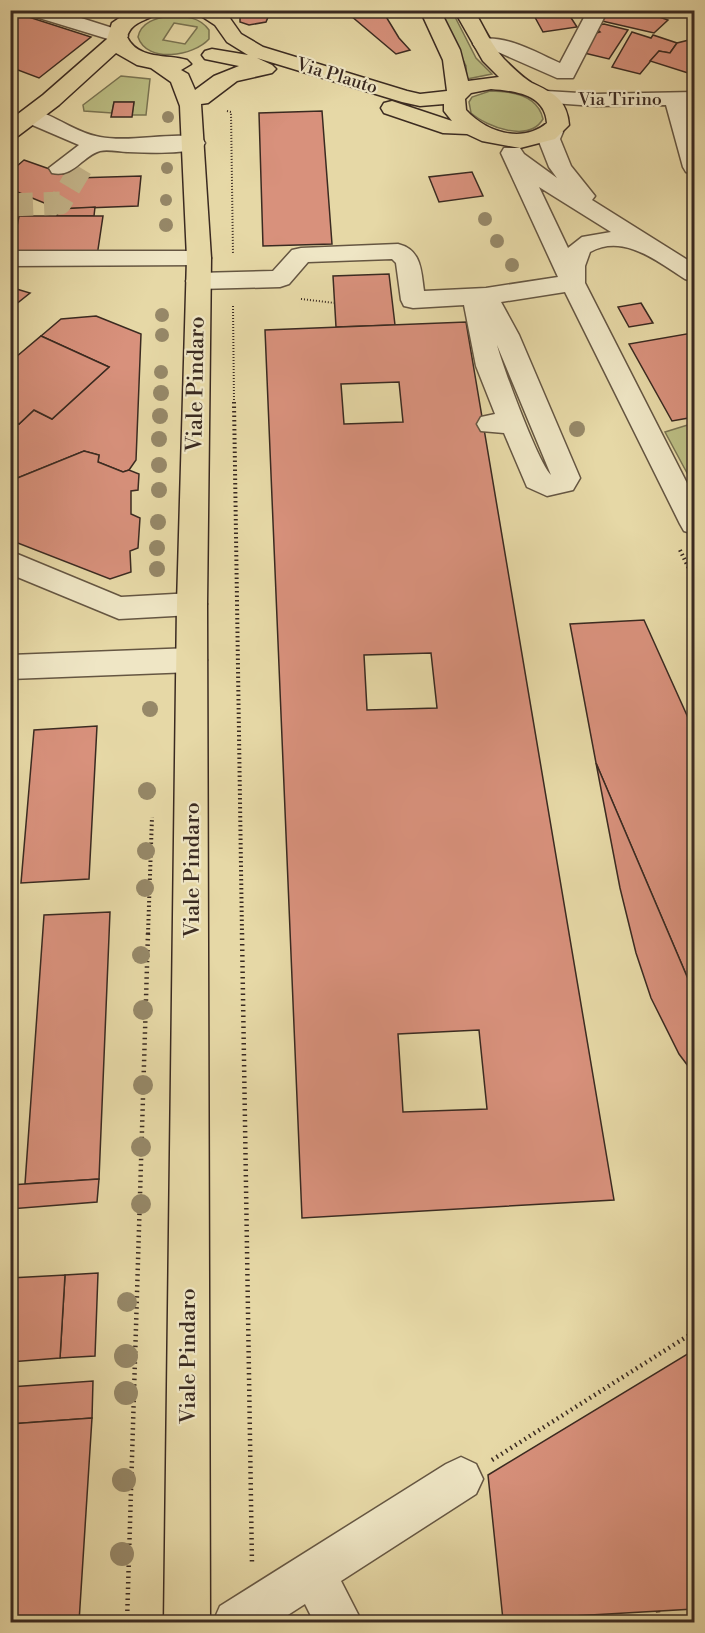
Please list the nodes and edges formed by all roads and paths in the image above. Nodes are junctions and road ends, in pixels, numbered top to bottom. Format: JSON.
{"nodes":[{"id":1,"x":33,"y":10,"type":"edge"},
{"id":2,"x":150,"y":10,"type":"edge"},
{"id":3,"x":202,"y":10,"type":"edge"},
{"id":4,"x":430,"y":10,"type":"edge"},
{"id":5,"x":464,"y":10,"type":"edge"},
{"id":6,"x":598,"y":10,"type":"edge"},
{"id":7,"x":222,"y":20,"type":"edge"},
{"id":8,"x":126,"y":26,"type":"edge"},
{"id":9,"x":483,"y":44,"type":"junction"},
{"id":10,"x":210,"y":56,"type":"junction"},
{"id":11,"x":152,"y":63,"type":"junction"},
{"id":12,"x":267,"y":69,"type":"junction"},
{"id":13,"x":565,"y":73,"type":"junction"},
{"id":14,"x":523,"y":87,"type":"junction"},
{"id":15,"x":616,"y":90,"type":"dead end"},
{"id":16,"x":456,"y":94,"type":"junction"},
{"id":17,"x":546,"y":97,"type":"junction"},
{"id":18,"x":51,"y":100,"type":"junction"},
{"id":19,"x":689,"y":100,"type":"edge"},
{"id":20,"x":223,"y":109,"type":"dead end"},
{"id":21,"x":31,"y":116,"type":"junction"},
{"id":22,"x":196,"y":120,"type":"junction"},
{"id":23,"x":471,"y":127,"type":"junction"},
{"id":24,"x":10,"y":131,"type":"edge"},
{"id":25,"x":552,"y":132,"type":"junction"},
{"id":26,"x":95,"y":144,"type":"junction"},
{"id":27,"x":504,"y":145,"type":"junction"},
{"id":28,"x":694,"y":167,"type":"edge"},
{"id":29,"x":70,"y":168,"type":"tunnel mouth"},
{"id":30,"x":601,"y":215,"type":"junction"},
{"id":31,"x":641,"y":241,"type":"junction"},
{"id":32,"x":10,"y":260,"type":"edge"},
{"id":33,"x":690,"y":266,"type":"edge"},
{"id":34,"x":198,"y":270,"type":"junction"},
{"id":35,"x":233,"y":280,"type":"junction"},
{"id":36,"x":573,"y":283,"type":"junction"},
{"id":37,"x":480,"y":296,"type":"junction"},
{"id":38,"x":694,"y":525,"type":"edge"},
{"id":39,"x":10,"y":562,"type":"edge"},
{"id":40,"x":192,"y":604,"type":"junction"},
{"id":41,"x":192,"y":660,"type":"junction"},
{"id":42,"x":10,"y":667,"type":"edge"},
{"id":43,"x":153,"y":806,"type":"dead end"},
{"id":44,"x":694,"y":1332,"type":"edge"},
{"id":45,"x":461,"y":1479,"type":"joint"},
{"id":46,"x":313,"y":1574,"type":"junction"},
{"id":47,"x":658,"y":1611,"type":"dead end"},
{"id":48,"x":244,"y":1617,"type":"edge"},
{"id":49,"x":127,"y":1623,"type":"edge"},
{"id":50,"x":187,"y":1623,"type":"edge"},
{"id":51,"x":339,"y":1623,"type":"edge"},
{"id":52,"x":659,"y":1623,"type":"edge"}],
"edges":[{"from":1,"to":8,"type":"street"},
{"from":2,"to":8,"type":"main road"},
{"from":3,"to":7,"type":"main road","name":"Via Plauto"},
{"from":4,"to":16,"type":"main road"},
{"from":5,"to":9,"type":"main road"},
{"from":6,"to":13,"type":"street","name":"Via Tirino"},
{"from":7,"to":10,"type":"main road"},
{"from":7,"to":16,"type":"main road","name":"Via Plauto"},
{"from":8,"to":11,"type":"main road","name":"Viale Pindaro"},
{"from":8,"to":18,"type":"main road"},
{"from":9,"to":13,"type":"street","name":"Via Tirino"},
{"from":9,"to":14,"type":"main road"},
{"from":10,"to":11,"type":"main road"},
{"from":10,"to":12,"type":"main road","name":"Via Plauto"},
{"from":10,"to":22,"type":"main road","name":"Viale Pindaro"},
{"from":11,"to":18,"type":"main road"},
{"from":11,"to":22,"type":"main road","name":"Viale Pindaro"},
{"from":12,"to":22,"type":"main road","name":"Via Plauto"},
{"from":12,"to":23,"type":"main road","name":"Via Plauto"},
{"from":13,"to":15,"type":"street","name":"Via Tirino"},
{"from":14,"to":16,"type":"main road","name":"Via Plauto"},
{"from":14,"to":17,"type":"main road"},
{"from":16,"to":23,"type":"main road"},
{"from":17,"to":19,"type":"street","name":"Via Tirino"},
{"from":17,"to":25,"type":"main road"},
{"from":18,"to":21,"type":"main road"},
{"from":19,"to":28,"type":"street"},
{"from":20,"to":35,"type":"path"},
{"from":21,"to":24,"type":"main road"},
{"from":21,"to":26,"type":"street"},
{"from":22,"to":26,"type":"street"},
{"from":22,"to":34,"type":"main road","name":"Viale Pindaro"},
{"from":23,"to":27,"type":"main road"},
{"from":25,"to":27,"type":"main road"},
{"from":25,"to":30,"type":"street"},
{"from":26,"to":29,"type":"street"},
{"from":27,"to":30,"type":"street"},
{"from":27,"to":36,"type":"street"},
{"from":30,"to":31,"type":"street"},
{"from":31,"to":33,"type":"street"},
{"from":31,"to":36,"type":"street"},
{"from":32,"to":34,"type":"street"},
{"from":34,"to":35,"type":"street"},
{"from":34,"to":40,"type":"main road","name":"Viale Pindaro"},
{"from":35,"to":37,"type":"street"},
{"from":35,"to":48,"type":"path"},
{"from":36,"to":37,"type":"street"},
{"from":36,"to":38,"type":"street"},
{"from":37,"to":37,"type":"street"},
{"from":39,"to":40,"type":"street"},
{"from":40,"to":41,"type":"main road","name":"Viale Pindaro"},
{"from":41,"to":42,"type":"street"},
{"from":41,"to":50,"type":"main road","name":"Viale Pindaro"},
{"from":43,"to":49,"type":"path"},
{"from":44,"to":45,"type":"path"},
{"from":45,"to":46,"type":"street"},
{"from":46,"to":48,"type":"street"},
{"from":46,"to":51,"type":"street"},
{"from":47,"to":52,"type":"path"}]}
